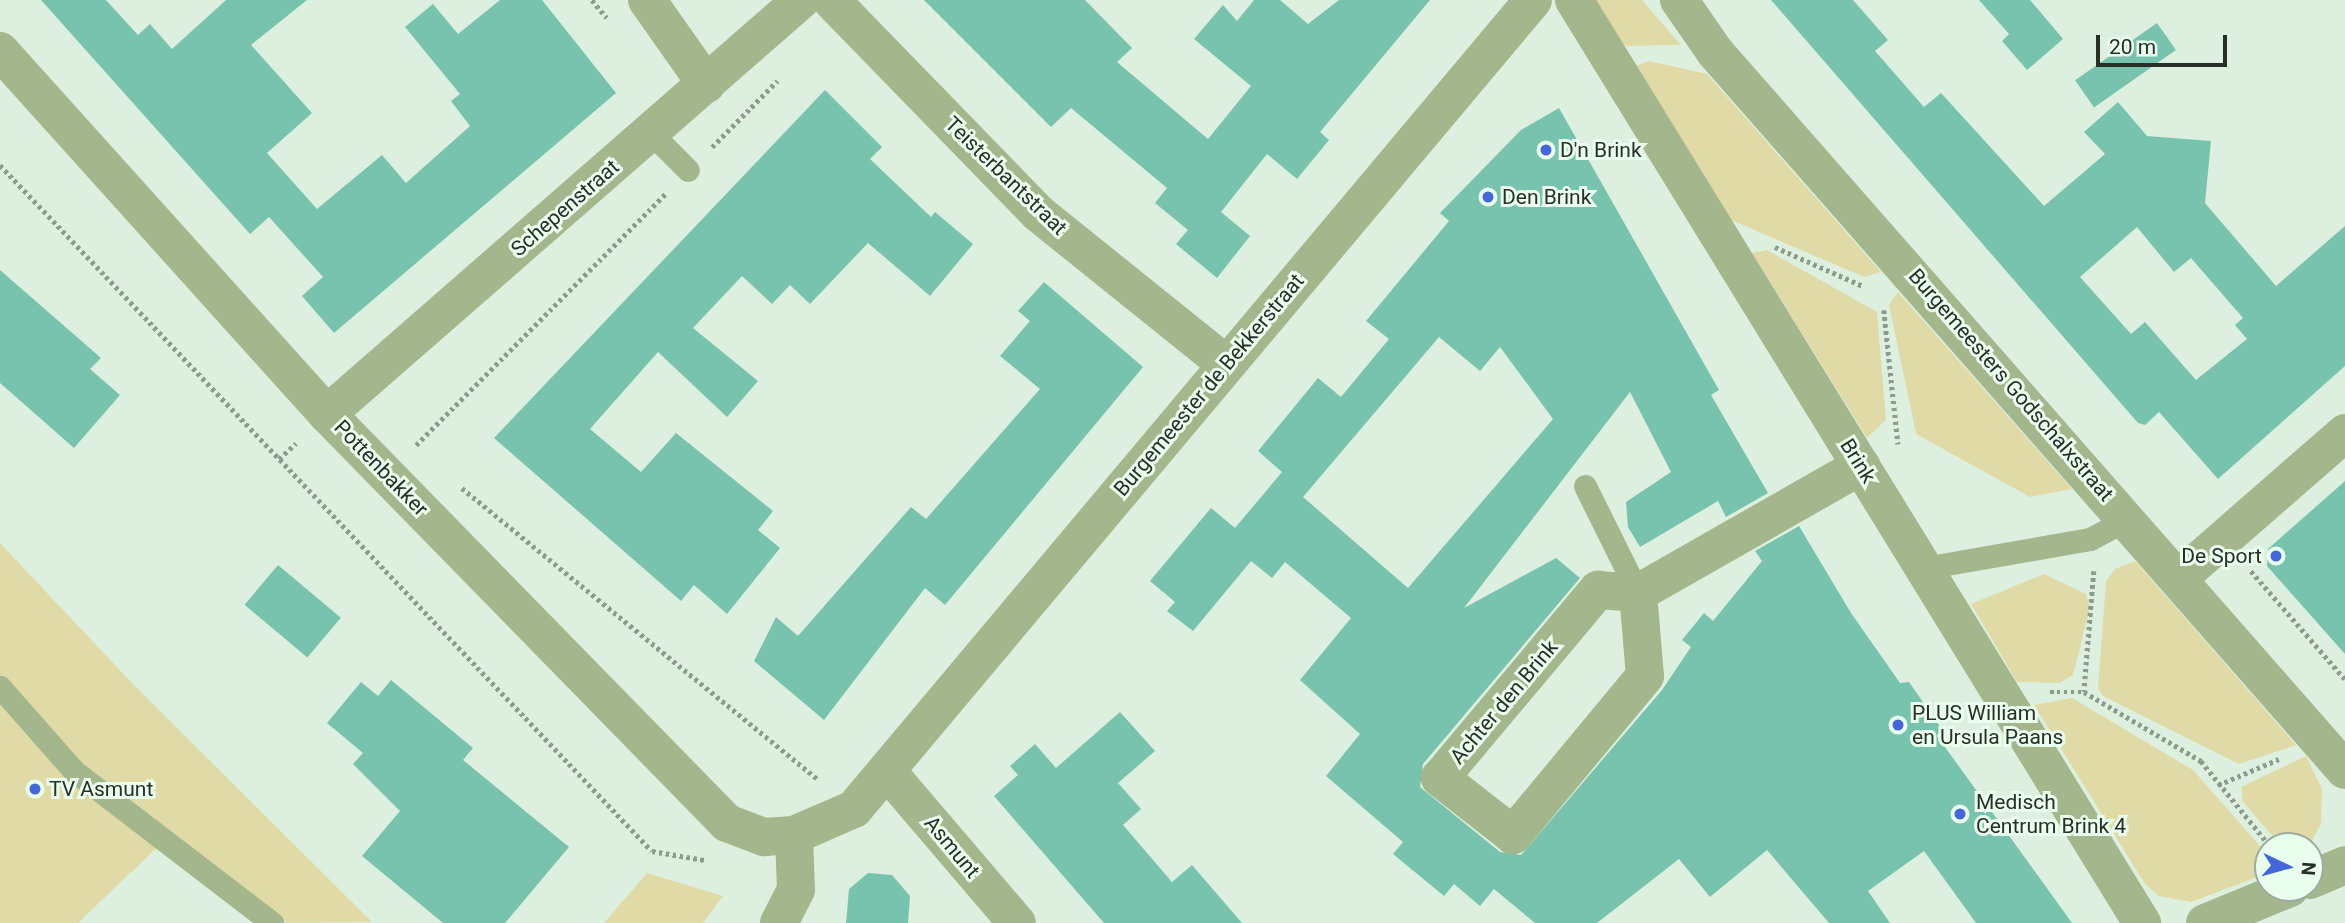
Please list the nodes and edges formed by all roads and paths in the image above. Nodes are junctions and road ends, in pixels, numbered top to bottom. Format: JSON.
{"nodes":[{"id":1,"x":647,"y":0,"type":"edge"},
{"id":2,"x":801,"y":0,"type":"edge"},
{"id":3,"x":831,"y":0,"type":"edge"},
{"id":4,"x":1533,"y":0,"type":"edge"},
{"id":5,"x":1574,"y":0,"type":"edge"},
{"id":6,"x":1679,"y":0,"type":"edge"},
{"id":7,"x":0,"y":51,"type":"edge"},
{"id":8,"x":786,"y":72,"type":"dead end"},
{"id":9,"x":706,"y":84,"type":"junction"},
{"id":10,"x":651,"y":132,"type":"junction"},
{"id":11,"x":0,"y":165,"type":"edge"},
{"id":12,"x":688,"y":170,"type":"junction"},
{"id":13,"x":1719,"y":236,"type":"junction"},
{"id":14,"x":1870,"y":289,"type":"dead end"},
{"id":15,"x":1882,"y":294,"type":"dead end"},
{"id":16,"x":1226,"y":364,"type":"junction"},
{"id":17,"x":327,"y":414,"type":"junction"},
{"id":18,"x":2345,"y":433,"type":"edge"},
{"id":19,"x":402,"y":439,"type":"dead end"},
{"id":20,"x":413,"y":448,"type":"junction"},
{"id":21,"x":424,"y":457,"type":"dead end"},
{"id":22,"x":1861,"y":466,"type":"junction"},
{"id":23,"x":456,"y":483,"type":"dead end"},
{"id":24,"x":1585,"y":486,"type":"dead end"},
{"id":25,"x":2128,"y":519,"type":"junction"},
{"id":26,"x":2222,"y":539,"type":"junction"},
{"id":27,"x":2090,"y":540,"type":"junction"},
{"id":28,"x":1924,"y":568,"type":"junction"},
{"id":29,"x":2180,"y":577,"type":"junction"},
{"id":30,"x":1638,"y":593,"type":"junction"},
{"id":31,"x":2345,"y":679,"type":"edge"},
{"id":32,"x":0,"y":687,"type":"edge"},
{"id":33,"x":2345,"y":770,"type":"edge"},
{"id":34,"x":887,"y":771,"type":"junction"},
{"id":35,"x":855,"y":809,"type":"junction"},
{"id":36,"x":2259,"y":832,"type":"edge"},
{"id":37,"x":794,"y":835,"type":"junction"},
{"id":38,"x":712,"y":861,"type":"dead end"},
{"id":39,"x":2345,"y":865,"type":"edge"},
{"id":40,"x":2324,"y":874,"type":"edge"},
{"id":41,"x":2256,"y":902,"type":"edge"},
{"id":42,"x":272,"y":923,"type":"edge"},
{"id":43,"x":779,"y":923,"type":"edge"},
{"id":44,"x":1017,"y":923,"type":"edge"},
{"id":45,"x":2142,"y":923,"type":"edge"},
{"id":46,"x":2205,"y":923,"type":"edge"}],
"edges":[{"from":1,"to":9,"type":"street"},
{"from":2,"to":9,"type":"street","name":"Schepenstraat"},
{"from":3,"to":16,"type":"street","name":"Teisterbantstraat"},
{"from":4,"to":16,"type":"street","name":"Burgemeester de Bekkerstraat"},
{"from":5,"to":13,"type":"street","name":"Brink"},
{"from":6,"to":25,"type":"street","name":"Burgemeesters Godschalxstraat"},
{"from":7,"to":17,"type":"street","name":"Pottenbakker"},
{"from":8,"to":12,"type":"path"},
{"from":9,"to":10,"type":"street","name":"Schepenstraat"},
{"from":10,"to":12,"type":"lane"},
{"from":10,"to":17,"type":"street","name":"Schepenstraat"},
{"from":11,"to":38,"type":"path"},
{"from":12,"to":20,"type":"path"},
{"from":13,"to":14,"type":"path"},
{"from":13,"to":22,"type":"street","name":"Brink"},
{"from":15,"to":22,"type":"path"},
{"from":16,"to":34,"type":"street","name":"Burgemeester de Bekkerstraat"},
{"from":17,"to":37,"type":"street","name":"Pottenbakker"},
{"from":18,"to":26,"type":"street"},
{"from":19,"to":20,"type":"path"},
{"from":20,"to":21,"type":"path"},
{"from":22,"to":28,"type":"street","name":"Brink"},
{"from":22,"to":30,"type":"street"},
{"from":23,"to":35,"type":"path"},
{"from":24,"to":30,"type":"lane"},
{"from":25,"to":27,"type":"lane"},
{"from":25,"to":29,"type":"street","name":"Burgemeesters Godschalxstraat"},
{"from":26,"to":29,"type":"street"},
{"from":26,"to":31,"type":"path"},
{"from":27,"to":28,"type":"lane"},
{"from":27,"to":36,"type":"path"},
{"from":28,"to":45,"type":"street","name":"Brink"},
{"from":29,"to":33,"type":"street","name":"Burgemeesters Godschalxstraat"},
{"from":30,"to":30,"type":"street","name":"Achter den Brink"},
{"from":32,"to":42,"type":"lane"},
{"from":34,"to":35,"type":"street","name":"Pottenbakker"},
{"from":34,"to":44,"type":"street","name":"Asmunt"},
{"from":35,"to":37,"type":"street","name":"Pottenbakker"},
{"from":37,"to":43,"type":"street"},
{"from":39,"to":40,"type":"street"},
{"from":41,"to":46,"type":"street"}]}
